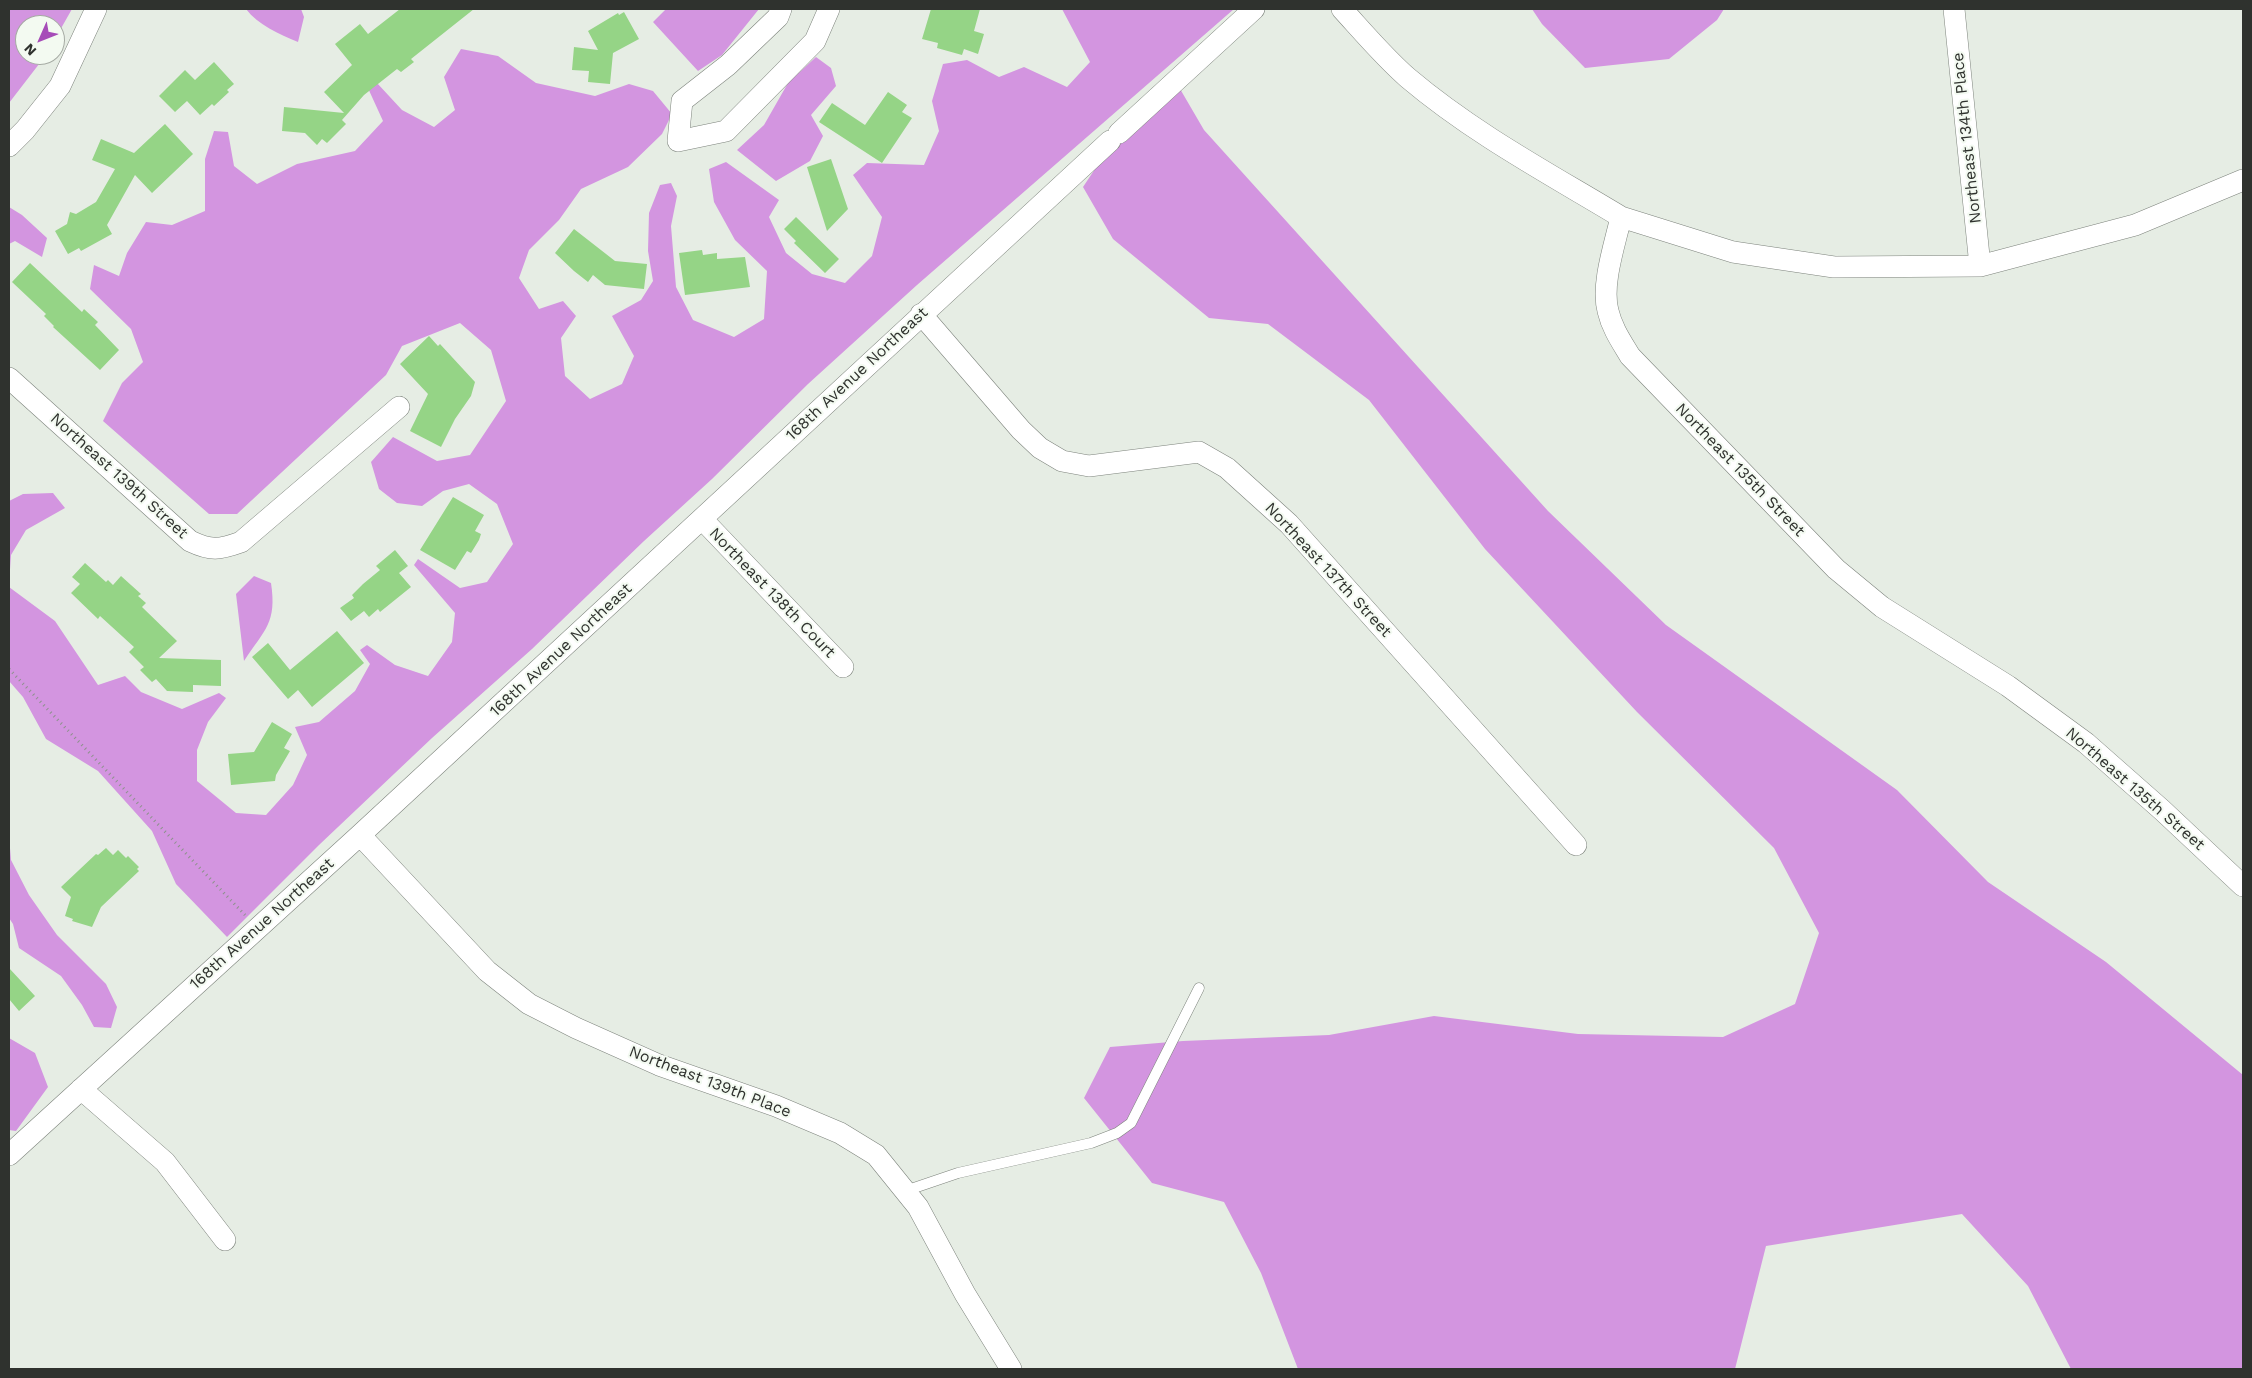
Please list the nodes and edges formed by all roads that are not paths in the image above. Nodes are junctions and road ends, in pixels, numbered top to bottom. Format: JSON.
{"nodes":[{"id":1,"x":96,"y":9,"type":"edge"},
{"id":2,"x":780,"y":9,"type":"edge"},
{"id":3,"x":829,"y":9,"type":"edge"},
{"id":4,"x":1254,"y":9,"type":"edge"},
{"id":5,"x":1342,"y":9,"type":"edge"},
{"id":6,"x":1954,"y":9,"type":"edge"},
{"id":7,"x":9,"y":146,"type":"edge"},
{"id":8,"x":2242,"y":183,"type":"edge"},
{"id":9,"x":1621,"y":216,"type":"junction"},
{"id":10,"x":1980,"y":266,"type":"junction"},
{"id":11,"x":921,"y":314,"type":"junction"},
{"id":12,"x":9,"y":378,"type":"edge"},
{"id":13,"x":398,"y":407,"type":"dead end"},
{"id":14,"x":702,"y":519,"type":"junction"},
{"id":15,"x":843,"y":667,"type":"dead end"},
{"id":16,"x":360,"y":835,"type":"junction"},
{"id":17,"x":1576,"y":844,"type":"dead end"},
{"id":18,"x":2243,"y":886,"type":"edge"},
{"id":19,"x":1199,"y":988,"type":"dead end"},
{"id":20,"x":81,"y":1089,"type":"junction"},
{"id":21,"x":9,"y":1156,"type":"edge"},
{"id":22,"x":905,"y":1191,"type":"junction"},
{"id":23,"x":225,"y":1240,"type":"dead end"},
{"id":24,"x":1012,"y":1369,"type":"edge"}],
"edges":[{"from":1,"to":7,"type":"street"},
{"from":2,"to":3,"type":"street"},
{"from":4,"to":11,"type":"street","name":"168th Avenue Northeast"},
{"from":5,"to":9,"type":"street"},
{"from":6,"to":10,"type":"street","name":"Northeast 134th Place"},
{"from":8,"to":10,"type":"street"},
{"from":9,"to":10,"type":"street"},
{"from":9,"to":18,"type":"street","name":"Northeast 135th Street"},
{"from":11,"to":14,"type":"street","name":"168th Avenue Northeast"},
{"from":11,"to":17,"type":"street","name":"Northeast 137th Street"},
{"from":12,"to":13,"type":"street","name":"Northeast 139th Street"},
{"from":14,"to":15,"type":"street","name":"Northeast 138th Court"},
{"from":14,"to":16,"type":"street","name":"168th Avenue Northeast"},
{"from":16,"to":20,"type":"street","name":"168th Avenue Northeast"},
{"from":16,"to":22,"type":"street","name":"Northeast 139th Place"},
{"from":19,"to":22,"type":"lane"},
{"from":20,"to":21,"type":"street","name":"168th Avenue Northeast"},
{"from":20,"to":23,"type":"street"},
{"from":22,"to":24,"type":"street","name":"Northeast 139th Place"}]}
